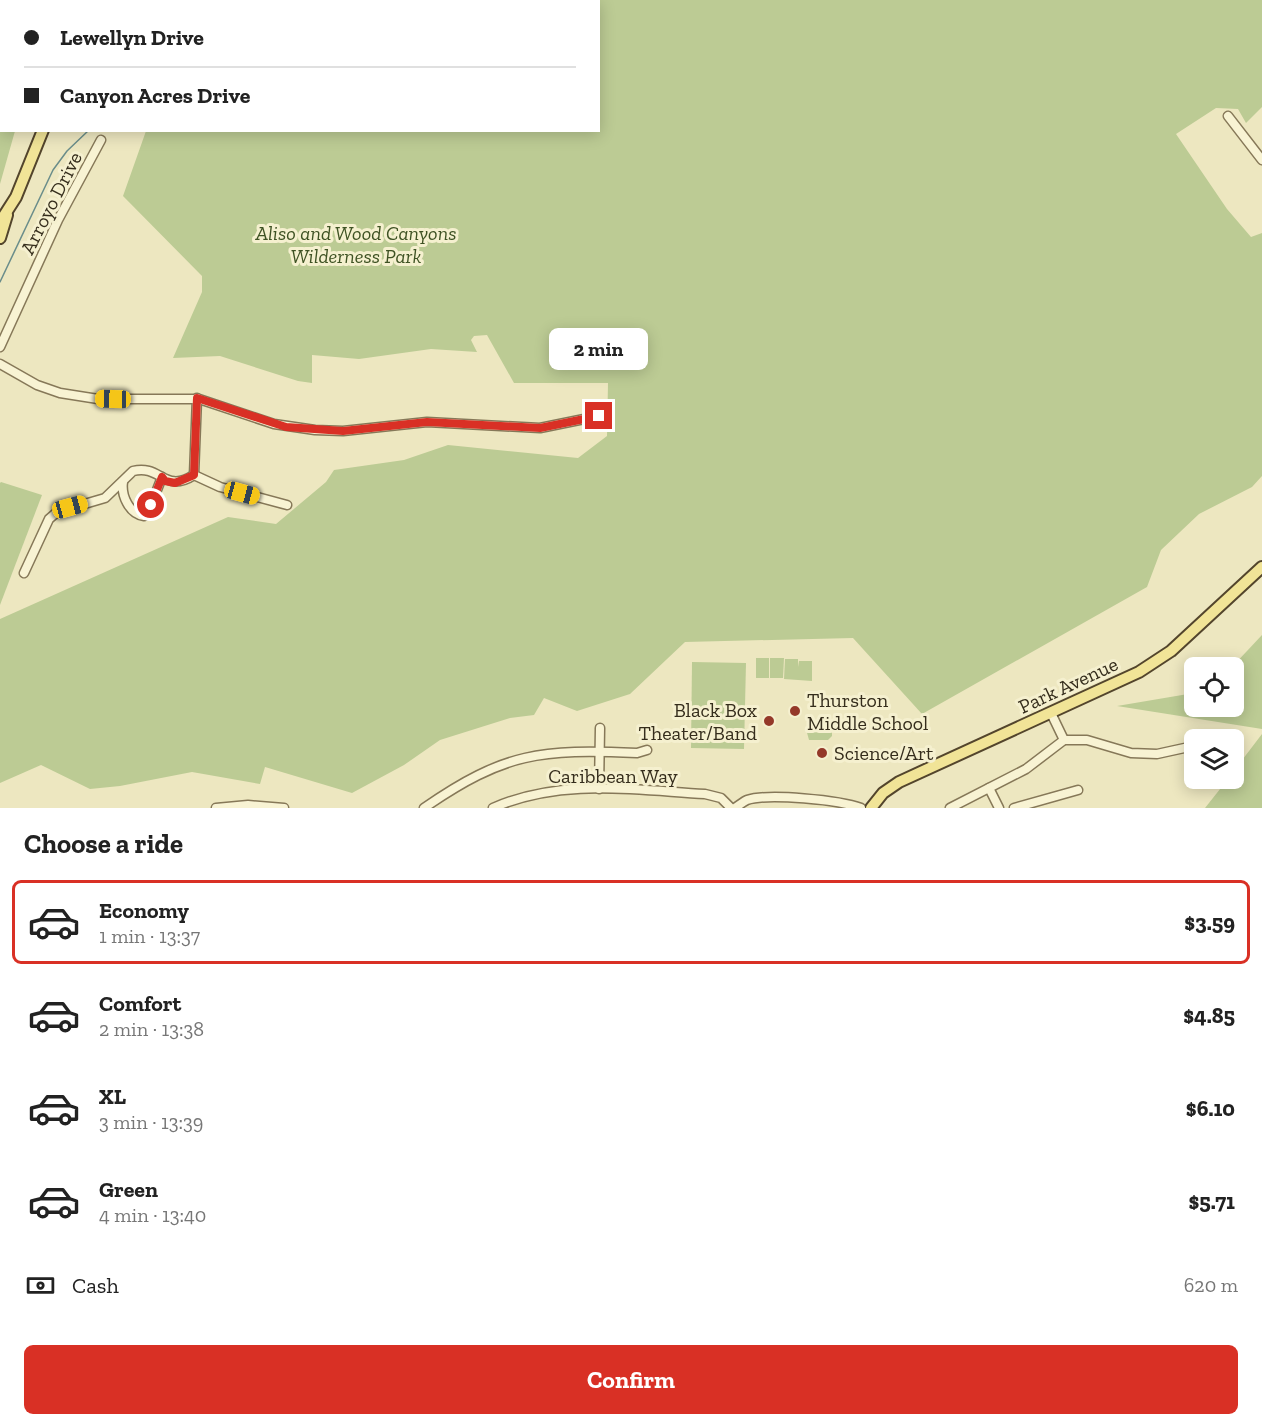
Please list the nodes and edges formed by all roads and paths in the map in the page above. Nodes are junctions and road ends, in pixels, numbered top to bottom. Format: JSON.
{"nodes":[{"id":1,"x":1228,"y":116,"type":"dead end"},
{"id":2,"x":42,"y":132,"type":"edge"},
{"id":3,"x":101,"y":140,"type":"dead end"},
{"id":4,"x":1262,"y":160,"type":"edge"},
{"id":5,"x":4,"y":218,"type":"edge"},
{"id":6,"x":0,"y":238,"type":"edge"},
{"id":7,"x":0,"y":346,"type":"edge"},
{"id":8,"x":0,"y":364,"type":"edge"},
{"id":9,"x":197,"y":398,"type":"junction"},
{"id":10,"x":599,"y":416,"type":"dead end"},
{"id":11,"x":194,"y":475,"type":"junction"},
{"id":12,"x":162,"y":477,"type":"junction"},
{"id":13,"x":123,"y":482,"type":"junction"},
{"id":14,"x":286,"y":505,"type":"dead end"},
{"id":15,"x":1262,"y":567,"type":"edge"},
{"id":16,"x":24,"y":573,"type":"dead end"},
{"id":17,"x":1051,"y":713,"type":"junction"},
{"id":18,"x":600,"y":728,"type":"dead end"},
{"id":19,"x":1064,"y":740,"type":"junction"},
{"id":20,"x":1184,"y":748,"type":"edge"},
{"id":21,"x":646,"y":750,"type":"dead end"},
{"id":22,"x":600,"y":751,"type":"junction"},
{"id":23,"x":989,"y":788,"type":"junction"},
{"id":24,"x":599,"y":789,"type":"junction"},
{"id":25,"x":1078,"y":790,"type":"dead end"},
{"id":26,"x":216,"y":808,"type":"edge"},
{"id":27,"x":284,"y":808,"type":"edge"},
{"id":28,"x":424,"y":808,"type":"edge"},
{"id":29,"x":493,"y":808,"type":"edge"},
{"id":30,"x":733,"y":808,"type":"edge"},
{"id":31,"x":861,"y":808,"type":"edge"},
{"id":32,"x":871,"y":808,"type":"edge"},
{"id":33,"x":950,"y":808,"type":"edge"},
{"id":34,"x":999,"y":808,"type":"edge"},
{"id":35,"x":1014,"y":808,"type":"edge"}],
"edges":[{"from":1,"to":4,"type":"street"},
{"from":2,"to":5,"type":"main road"},
{"from":3,"to":7,"type":"street","name":"Arroyo Drive"},
{"from":5,"to":6,"type":"main road"},
{"from":8,"to":9,"type":"street"},
{"from":9,"to":10,"type":"street"},
{"from":9,"to":11,"type":"street"},
{"from":11,"to":12,"type":"street"},
{"from":11,"to":14,"type":"street"},
{"from":12,"to":13,"type":"street"},
{"from":12,"to":13,"type":"street"},
{"from":13,"to":16,"type":"street"},
{"from":15,"to":17,"type":"main road","name":"Park Avenue"},
{"from":17,"to":19,"type":"street"},
{"from":17,"to":32,"type":"main road","name":"Park Avenue"},
{"from":18,"to":22,"type":"street"},
{"from":19,"to":20,"type":"street"},
{"from":19,"to":23,"type":"street"},
{"from":21,"to":22,"type":"street"},
{"from":22,"to":24,"type":"street"},
{"from":22,"to":28,"type":"street"},
{"from":23,"to":33,"type":"street"},
{"from":23,"to":34,"type":"street"},
{"from":24,"to":29,"type":"street","name":"Caribbean Way"},
{"from":24,"to":30,"type":"street","name":"Caribbean Way"},
{"from":25,"to":35,"type":"street"},
{"from":26,"to":27,"type":"street"},
{"from":30,"to":31,"type":"street"}]}
